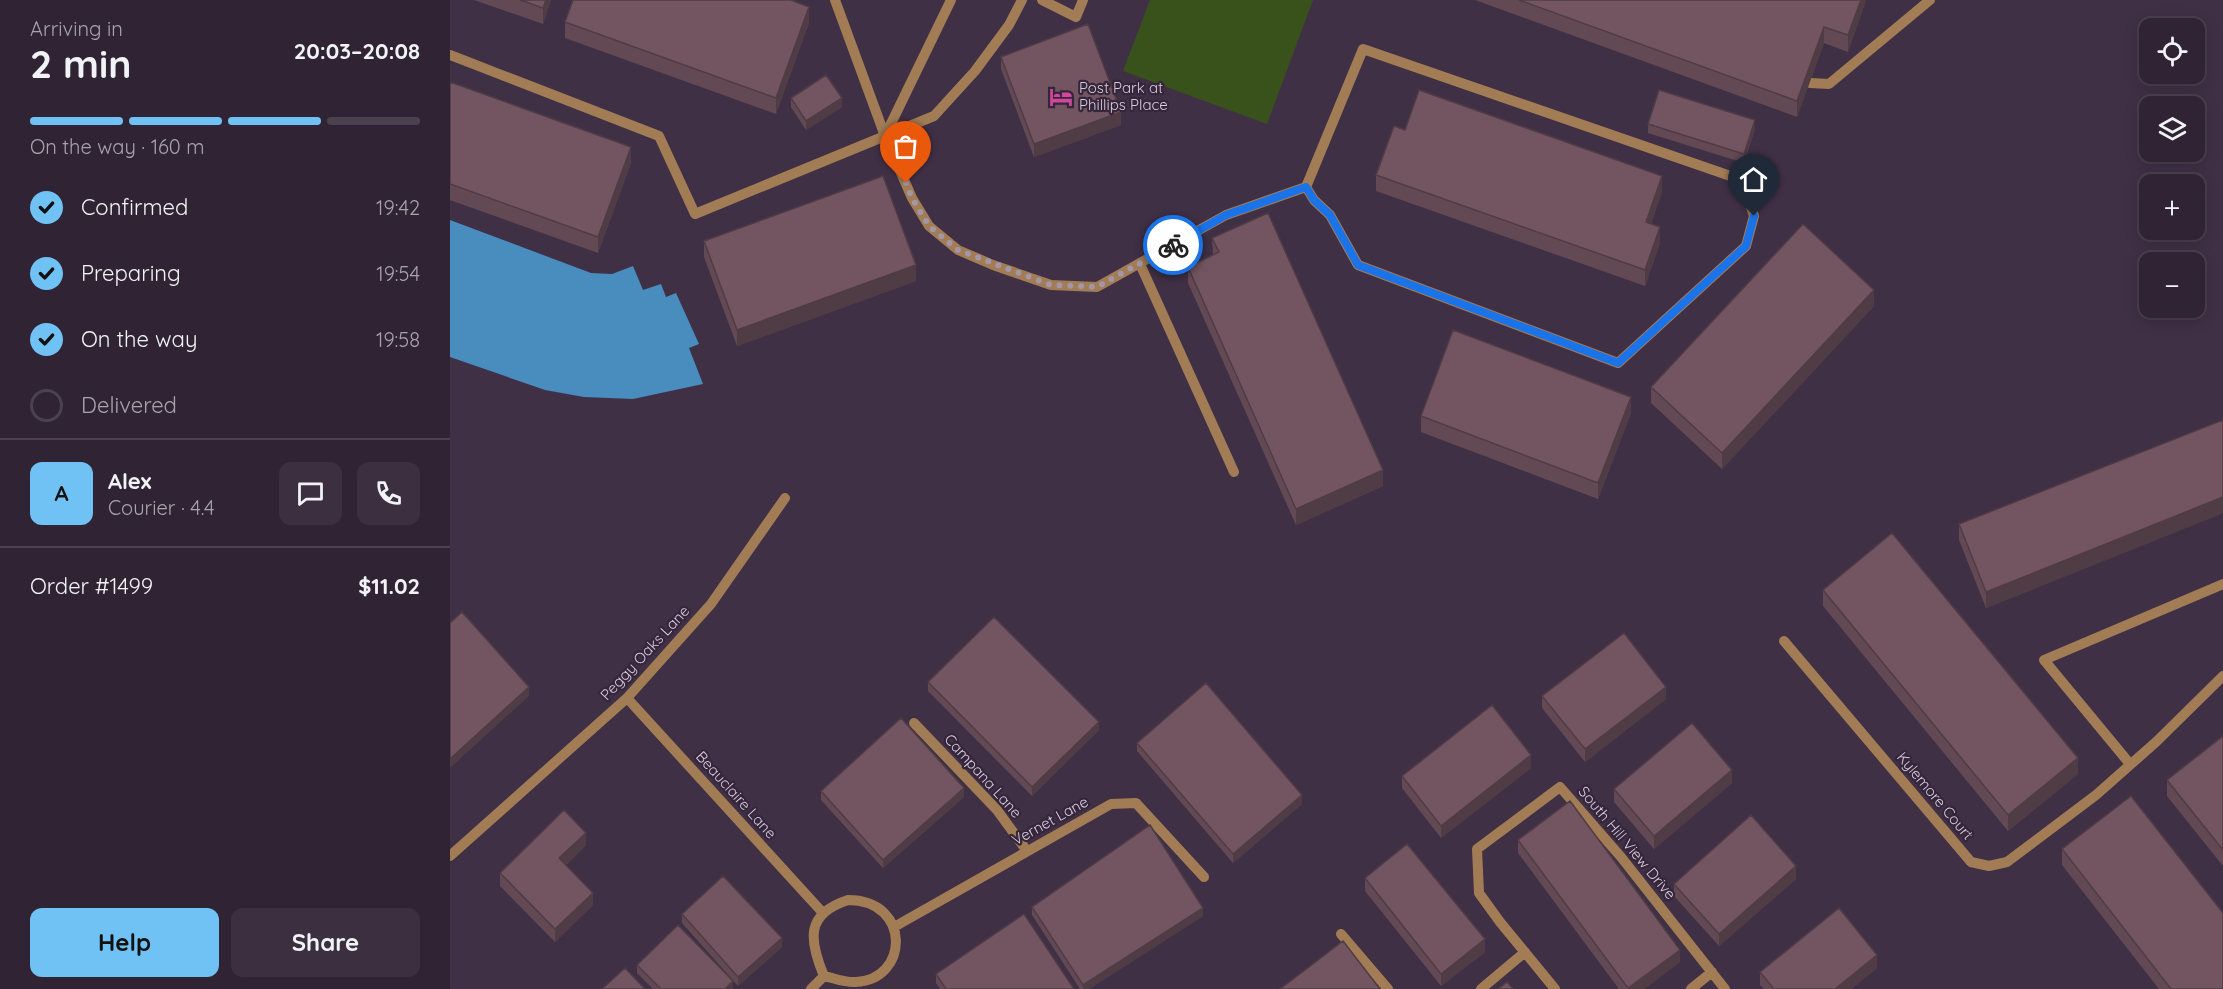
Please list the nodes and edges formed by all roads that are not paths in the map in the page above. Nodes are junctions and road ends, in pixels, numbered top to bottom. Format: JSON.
{"nodes":[{"id":1,"x":835,"y":0,"type":"edge"},
{"id":2,"x":951,"y":0,"type":"edge"},
{"id":3,"x":1022,"y":0,"type":"edge"},
{"id":4,"x":1042,"y":0,"type":"edge"},
{"id":5,"x":1083,"y":0,"type":"edge"},
{"id":6,"x":1930,"y":0,"type":"edge"},
{"id":7,"x":450,"y":54,"type":"edge"},
{"id":8,"x":1810,"y":83,"type":"edge"},
{"id":9,"x":885,"y":136,"type":"junction"},
{"id":10,"x":1306,"y":187,"type":"junction"},
{"id":11,"x":1140,"y":264,"type":"junction"},
{"id":12,"x":1234,"y":472,"type":"dead end"},
{"id":13,"x":785,"y":498,"type":"dead end"},
{"id":14,"x":2223,"y":584,"type":"edge"},
{"id":15,"x":1784,"y":641,"type":"dead end"},
{"id":16,"x":2223,"y":676,"type":"edge"},
{"id":17,"x":627,"y":698,"type":"junction"},
{"id":18,"x":914,"y":723,"type":"dead end"},
{"id":19,"x":2130,"y":764,"type":"junction"},
{"id":20,"x":1027,"y":851,"type":"junction"},
{"id":21,"x":450,"y":856,"type":"edge"},
{"id":22,"x":1204,"y":877,"type":"dead end"},
{"id":23,"x":823,"y":913,"type":"junction"},
{"id":24,"x":894,"y":927,"type":"junction"},
{"id":25,"x":1341,"y":934,"type":"dead end"},
{"id":26,"x":1525,"y":952,"type":"junction"},
{"id":27,"x":1712,"y":972,"type":"junction"},
{"id":28,"x":824,"y":975,"type":"junction"},
{"id":29,"x":811,"y":989,"type":"edge"},
{"id":30,"x":1389,"y":989,"type":"edge"},
{"id":31,"x":1481,"y":989,"type":"edge"},
{"id":32,"x":1555,"y":989,"type":"edge"},
{"id":33,"x":1691,"y":989,"type":"edge"},
{"id":34,"x":1725,"y":989,"type":"edge"}],
"edges":[{"from":1,"to":9,"type":"street"},
{"from":2,"to":9,"type":"street"},
{"from":3,"to":9,"type":"street"},
{"from":4,"to":5,"type":"street"},
{"from":6,"to":8,"type":"street"},
{"from":7,"to":9,"type":"street"},
{"from":9,"to":11,"type":"street"},
{"from":10,"to":10,"type":"street"},
{"from":10,"to":11,"type":"street"},
{"from":11,"to":12,"type":"street"},
{"from":13,"to":17,"type":"street","name":"Peggy Oaks Lane"},
{"from":14,"to":19,"type":"street"},
{"from":15,"to":19,"type":"street","name":"Kylemore Court"},
{"from":16,"to":19,"type":"street","name":"Kylemore Court"},
{"from":17,"to":21,"type":"street","name":"Peggy Oaks Lane"},
{"from":17,"to":23,"type":"street","name":"Beauclaire Lane"},
{"from":18,"to":20,"type":"street","name":"Campana Lane"},
{"from":20,"to":22,"type":"street","name":"Vernet Lane"},
{"from":20,"to":24,"type":"street","name":"Vernet Lane"},
{"from":23,"to":24,"type":"street"},
{"from":23,"to":28,"type":"street"},
{"from":24,"to":28,"type":"street"},
{"from":25,"to":30,"type":"street"},
{"from":26,"to":27,"type":"street","name":"South Hill View Drive"},
{"from":26,"to":31,"type":"street"},
{"from":26,"to":32,"type":"street","name":"South Hill View Drive"},
{"from":27,"to":33,"type":"street"},
{"from":27,"to":34,"type":"street","name":"South Hill View Drive"},
{"from":28,"to":29,"type":"street"}]}
